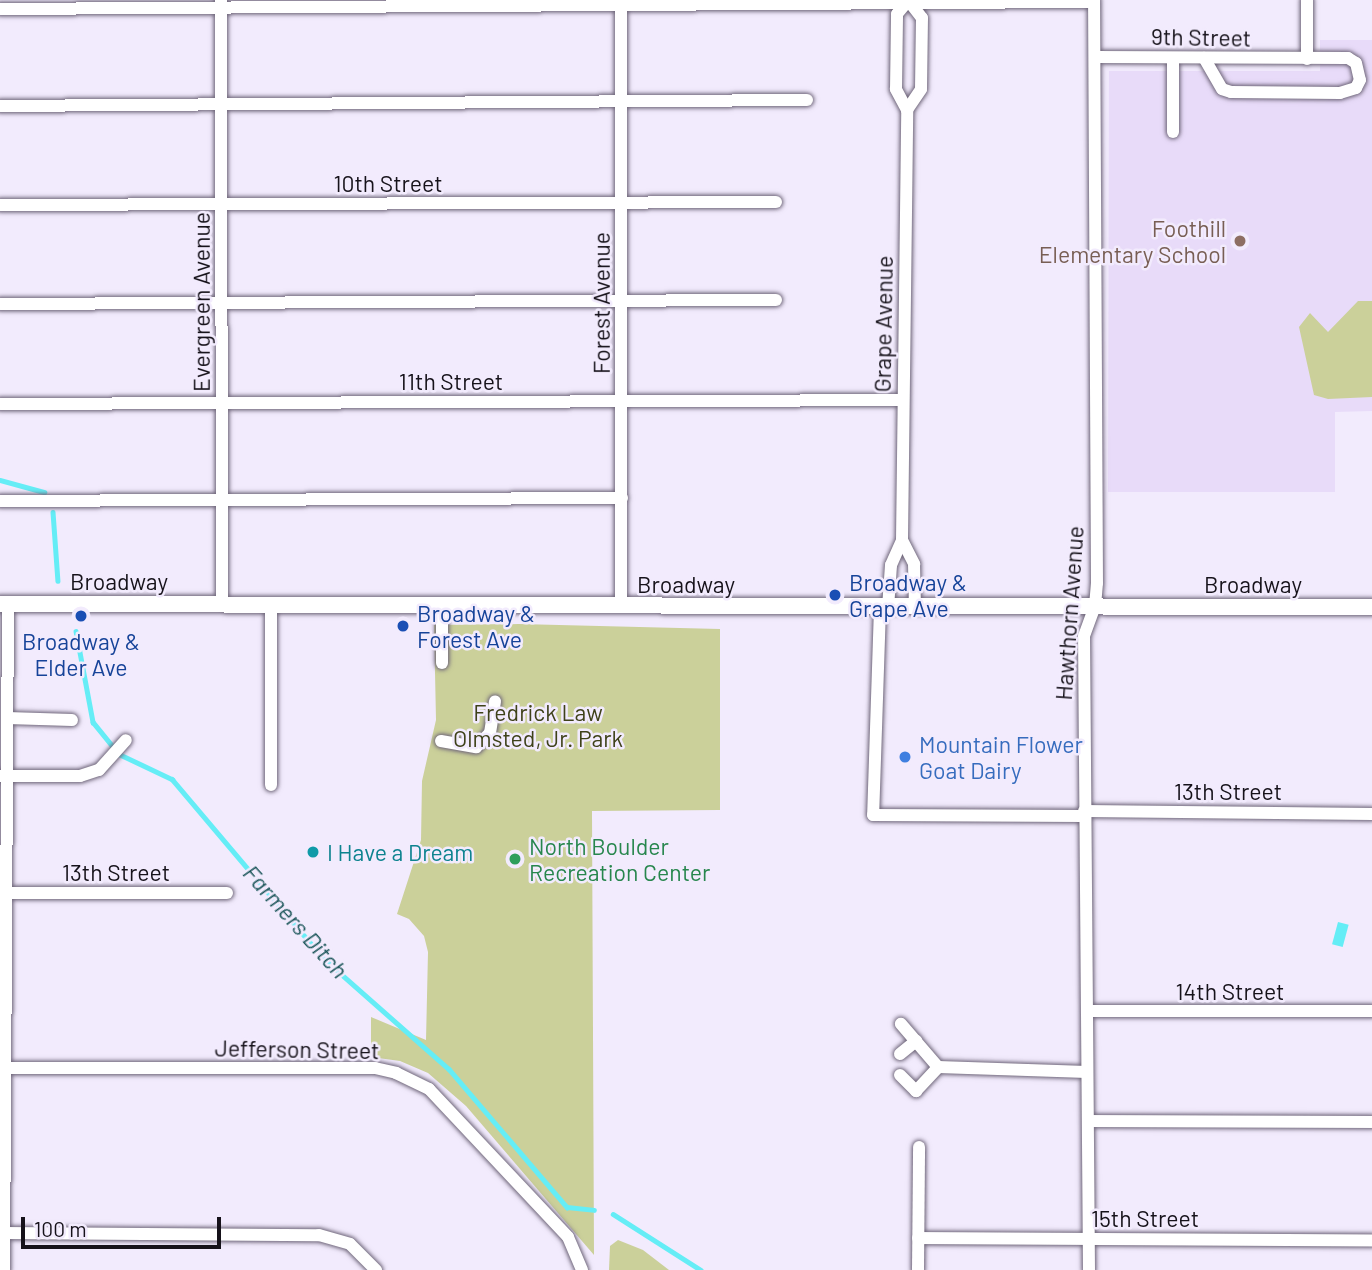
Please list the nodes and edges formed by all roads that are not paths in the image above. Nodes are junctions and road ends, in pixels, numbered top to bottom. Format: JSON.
{"nodes":[{"id":1,"x":1307,"y":0,"type":"edge"},
{"id":2,"x":908,"y":1,"type":"edge"},
{"id":3,"x":1094,"y":1,"type":"edge"},
{"id":4,"x":621,"y":2,"type":"edge"},
{"id":5,"x":221,"y":4,"type":"edge"},
{"id":6,"x":0,"y":9,"type":"edge"},
{"id":7,"x":1095,"y":57,"type":"junction"},
{"id":8,"x":1173,"y":58,"type":"junction"},
{"id":9,"x":1204,"y":58,"type":"junction"},
{"id":10,"x":1307,"y":59,"type":"junction"},
{"id":11,"x":807,"y":100,"type":"dead end"},
{"id":12,"x":621,"y":102,"type":"junction"},
{"id":13,"x":222,"y":105,"type":"junction"},
{"id":14,"x":0,"y":106,"type":"edge"},
{"id":15,"x":907,"y":110,"type":"junction"},
{"id":16,"x":1173,"y":132,"type":"dead end"},
{"id":17,"x":776,"y":202,"type":"dead end"},
{"id":18,"x":622,"y":203,"type":"junction"},
{"id":19,"x":222,"y":204,"type":"junction"},
{"id":20,"x":0,"y":205,"type":"edge"},
{"id":21,"x":776,"y":300,"type":"dead end"},
{"id":22,"x":0,"y":304,"type":"edge"},
{"id":23,"x":222,"y":304,"type":"junction"},
{"id":24,"x":622,"y":304,"type":"junction"},
{"id":25,"x":902,"y":400,"type":"junction"},
{"id":26,"x":622,"y":401,"type":"junction"},
{"id":27,"x":222,"y":403,"type":"junction"},
{"id":28,"x":0,"y":404,"type":"edge"},
{"id":29,"x":622,"y":498,"type":"junction"},
{"id":30,"x":0,"y":501,"type":"edge"},
{"id":31,"x":222,"y":501,"type":"junction"},
{"id":32,"x":902,"y":540,"type":"junction"},
{"id":33,"x":4,"y":604,"type":"edge"},
{"id":34,"x":222,"y":605,"type":"junction"},
{"id":35,"x":271,"y":605,"type":"junction"},
{"id":36,"x":442,"y":606,"type":"junction"},
{"id":37,"x":1095,"y":606,"type":"junction"},
{"id":38,"x":621,"y":607,"type":"junction"},
{"id":39,"x":1372,"y":607,"type":"edge"},
{"id":40,"x":884,"y":608,"type":"junction"},
{"id":41,"x":915,"y":608,"type":"junction"},
{"id":42,"x":442,"y":663,"type":"dead end"},
{"id":43,"x":4,"y":665,"type":"edge"},
{"id":44,"x":495,"y":701,"type":"dead end"},
{"id":45,"x":7,"y":718,"type":"junction"},
{"id":46,"x":72,"y":720,"type":"dead end"},
{"id":47,"x":441,"y":741,"type":"dead end"},
{"id":48,"x":124,"y":743,"type":"dead end"},
{"id":49,"x":3,"y":776,"type":"edge"},
{"id":50,"x":271,"y":785,"type":"dead end"},
{"id":51,"x":1084,"y":814,"type":"junction"},
{"id":52,"x":1372,"y":814,"type":"edge"},
{"id":53,"x":5,"y":893,"type":"junction"},
{"id":54,"x":227,"y":893,"type":"dead end"},
{"id":55,"x":2,"y":910,"type":"edge"},
{"id":56,"x":1087,"y":1011,"type":"junction"},
{"id":57,"x":1372,"y":1011,"type":"edge"},
{"id":58,"x":901,"y":1024,"type":"dead end"},
{"id":59,"x":916,"y":1041,"type":"junction"},
{"id":60,"x":900,"y":1054,"type":"dead end"},
{"id":61,"x":938,"y":1066,"type":"junction"},
{"id":62,"x":5,"y":1068,"type":"junction"},
{"id":63,"x":1087,"y":1072,"type":"junction"},
{"id":64,"x":900,"y":1075,"type":"dead end"},
{"id":65,"x":2,"y":1098,"type":"edge"},
{"id":66,"x":1088,"y":1121,"type":"junction"},
{"id":67,"x":1372,"y":1122,"type":"edge"},
{"id":68,"x":919,"y":1147,"type":"dead end"},
{"id":69,"x":4,"y":1233,"type":"junction"},
{"id":70,"x":918,"y":1238,"type":"junction"},
{"id":71,"x":1089,"y":1239,"type":"junction"},
{"id":72,"x":1372,"y":1240,"type":"edge"},
{"id":73,"x":3,"y":1270,"type":"edge"},
{"id":74,"x":376,"y":1270,"type":"edge"},
{"id":75,"x":582,"y":1270,"type":"edge"},
{"id":76,"x":918,"y":1270,"type":"edge"},
{"id":77,"x":1089,"y":1270,"type":"edge"}],
"edges":[{"from":1,"to":10,"type":"street"},
{"from":2,"to":3,"type":"street"},
{"from":2,"to":4,"type":"street"},
{"from":2,"to":15,"type":"street","name":"Grape Avenue"},
{"from":2,"to":15,"type":"street","name":"Grape Avenue"},
{"from":3,"to":7,"type":"street","name":"Hawthorn Avenue"},
{"from":4,"to":5,"type":"street"},
{"from":4,"to":12,"type":"street","name":"Forest Avenue"},
{"from":5,"to":6,"type":"street"},
{"from":5,"to":13,"type":"street","name":"Evergreen Avenue"},
{"from":7,"to":8,"type":"street","name":"9th Street"},
{"from":7,"to":37,"type":"street","name":"Hawthorn Avenue"},
{"from":8,"to":9,"type":"street","name":"9th Street"},
{"from":8,"to":16,"type":"street"},
{"from":9,"to":10,"type":"street","name":"9th Street"},
{"from":9,"to":10,"type":"street","name":"9th Street"},
{"from":11,"to":12,"type":"street"},
{"from":12,"to":13,"type":"street"},
{"from":12,"to":18,"type":"street","name":"Forest Avenue"},
{"from":13,"to":14,"type":"street"},
{"from":13,"to":19,"type":"street","name":"Evergreen Avenue"},
{"from":15,"to":25,"type":"street","name":"Grape Avenue"},
{"from":17,"to":18,"type":"street","name":"10th Street"},
{"from":18,"to":19,"type":"street","name":"10th Street"},
{"from":18,"to":24,"type":"street","name":"Forest Avenue"},
{"from":19,"to":20,"type":"street","name":"10th Street"},
{"from":19,"to":23,"type":"street","name":"Evergreen Avenue"},
{"from":21,"to":24,"type":"street"},
{"from":22,"to":23,"type":"street"},
{"from":23,"to":24,"type":"street"},
{"from":23,"to":27,"type":"street","name":"Evergreen Avenue"},
{"from":24,"to":26,"type":"street","name":"Forest Avenue"},
{"from":25,"to":26,"type":"street","name":"11th Street"},
{"from":25,"to":32,"type":"street","name":"Grape Avenue"},
{"from":26,"to":27,"type":"street","name":"11th Street"},
{"from":26,"to":29,"type":"street","name":"Forest Avenue"},
{"from":27,"to":28,"type":"street","name":"11th Street"},
{"from":27,"to":31,"type":"street","name":"Evergreen Avenue"},
{"from":29,"to":31,"type":"street"},
{"from":29,"to":38,"type":"street","name":"Forest Avenue"},
{"from":30,"to":31,"type":"street"},
{"from":31,"to":34,"type":"street","name":"Evergreen Avenue"},
{"from":32,"to":40,"type":"street","name":"Grape Avenue"},
{"from":32,"to":41,"type":"street","name":"Grape Avenue"},
{"from":33,"to":34,"type":"main road","name":"Broadway"},
{"from":33,"to":43,"type":"street"},
{"from":34,"to":35,"type":"main road","name":"Broadway"},
{"from":35,"to":36,"type":"main road","name":"Broadway"},
{"from":35,"to":50,"type":"street"},
{"from":36,"to":38,"type":"main road","name":"Broadway"},
{"from":36,"to":42,"type":"street"},
{"from":37,"to":39,"type":"main road","name":"Broadway"},
{"from":37,"to":41,"type":"main road","name":"Broadway"},
{"from":37,"to":51,"type":"street","name":"Hawthorn Avenue"},
{"from":38,"to":40,"type":"main road","name":"Broadway"},
{"from":40,"to":41,"type":"main road","name":"Broadway"},
{"from":40,"to":51,"type":"street","name":"13th Street"},
{"from":43,"to":45,"type":"street"},
{"from":44,"to":47,"type":"street"},
{"from":45,"to":46,"type":"street"},
{"from":45,"to":49,"type":"street"},
{"from":48,"to":49,"type":"street"},
{"from":49,"to":53,"type":"street"},
{"from":51,"to":52,"type":"street","name":"13th Street"},
{"from":51,"to":56,"type":"street","name":"Hawthorn Avenue"},
{"from":53,"to":54,"type":"street","name":"13th Street"},
{"from":53,"to":55,"type":"street"},
{"from":55,"to":62,"type":"street"},
{"from":56,"to":57,"type":"street","name":"14th Street"},
{"from":56,"to":63,"type":"street","name":"Hawthorn Avenue"},
{"from":58,"to":59,"type":"street"},
{"from":59,"to":60,"type":"street"},
{"from":59,"to":61,"type":"street"},
{"from":61,"to":63,"type":"street"},
{"from":61,"to":64,"type":"street"},
{"from":62,"to":65,"type":"street"},
{"from":62,"to":75,"type":"street","name":"Jefferson Street"},
{"from":63,"to":66,"type":"street","name":"Hawthorn Avenue"},
{"from":65,"to":69,"type":"street"},
{"from":66,"to":67,"type":"street"},
{"from":66,"to":71,"type":"street","name":"Hawthorn Avenue"},
{"from":68,"to":70,"type":"street"},
{"from":69,"to":73,"type":"street"},
{"from":69,"to":74,"type":"street"},
{"from":70,"to":71,"type":"street","name":"15th Street"},
{"from":70,"to":76,"type":"street"},
{"from":71,"to":72,"type":"street","name":"15th Street"},
{"from":71,"to":77,"type":"street","name":"Hawthorn Avenue"}]}
